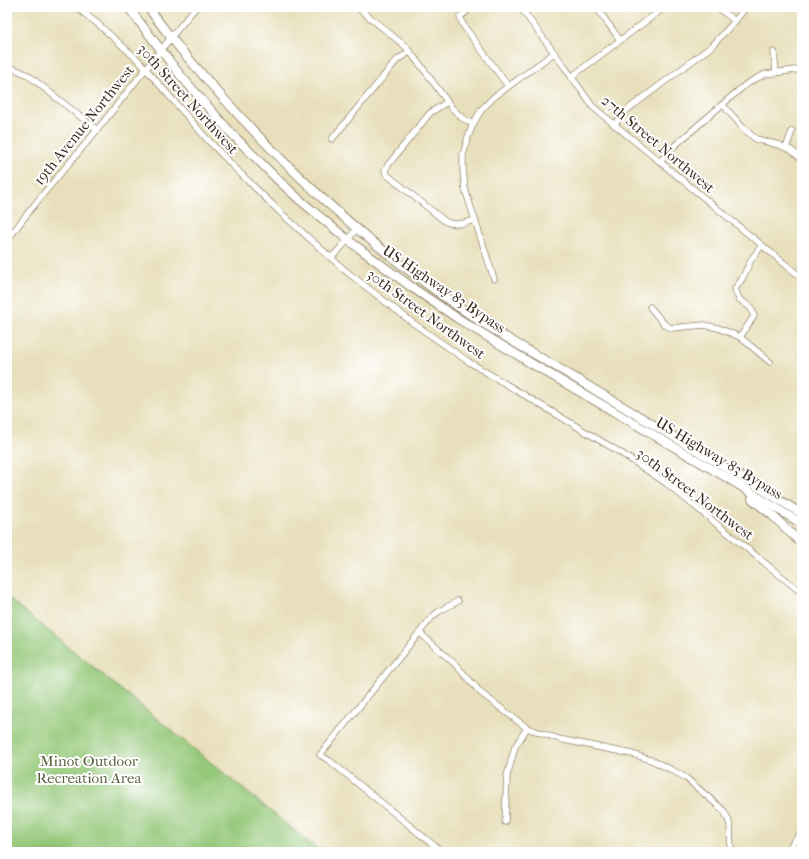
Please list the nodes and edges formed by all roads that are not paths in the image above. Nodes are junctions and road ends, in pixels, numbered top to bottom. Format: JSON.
{"nodes":[{"id":1,"x":76,"y":7,"type":"edge"},
{"id":2,"x":128,"y":7,"type":"edge"},
{"id":3,"x":148,"y":7,"type":"edge"},
{"id":4,"x":196,"y":7,"type":"edge"},
{"id":5,"x":357,"y":7,"type":"edge"},
{"id":6,"x":472,"y":7,"type":"edge"},
{"id":7,"x":520,"y":7,"type":"edge"},
{"id":8,"x":596,"y":7,"type":"edge"},
{"id":9,"x":665,"y":7,"type":"edge"},
{"id":10,"x":718,"y":7,"type":"edge"},
{"id":11,"x":746,"y":7,"type":"edge"},
{"id":12,"x":735,"y":21,"type":"junction"},
{"id":13,"x":171,"y":38,"type":"junction"},
{"id":14,"x":620,"y":40,"type":"junction"},
{"id":15,"x":161,"y":51,"type":"junction"},
{"id":16,"x":409,"y":52,"type":"junction"},
{"id":17,"x":774,"y":52,"type":"dead end"},
{"id":18,"x":554,"y":53,"type":"junction"},
{"id":19,"x":7,"y":68,"type":"edge"},
{"id":20,"x":145,"y":68,"type":"junction"},
{"id":21,"x":802,"y":69,"type":"edge"},
{"id":22,"x":776,"y":73,"type":"junction"},
{"id":23,"x":571,"y":77,"type":"junction"},
{"id":24,"x":508,"y":86,"type":"junction"},
{"id":25,"x":447,"y":102,"type":"junction"},
{"id":26,"x":723,"y":104,"type":"junction"},
{"id":27,"x":473,"y":124,"type":"junction"},
{"id":28,"x":614,"y":125,"type":"junction"},
{"id":29,"x":97,"y":130,"type":"junction"},
{"id":30,"x":792,"y":131,"type":"dead end"},
{"id":31,"x":332,"y":139,"type":"dead end"},
{"id":32,"x":786,"y":148,"type":"junction"},
{"id":33,"x":802,"y":158,"type":"edge"},
{"id":34,"x":660,"y":162,"type":"junction"},
{"id":35,"x":476,"y":220,"type":"junction"},
{"id":36,"x":357,"y":228,"type":"junction"},
{"id":37,"x":348,"y":240,"type":"junction"},
{"id":38,"x":7,"y":241,"type":"edge"},
{"id":39,"x":762,"y":245,"type":"junction"},
{"id":40,"x":331,"y":258,"type":"junction"},
{"id":41,"x":801,"y":276,"type":"edge"},
{"id":42,"x":494,"y":279,"type":"dead end"},
{"id":43,"x":650,"y":307,"type":"dead end"},
{"id":44,"x":740,"y":337,"type":"junction"},
{"id":45,"x":770,"y":362,"type":"dead end"},
{"id":46,"x":735,"y":473,"type":"junction"},
{"id":47,"x":719,"y":474,"type":"junction"},
{"id":48,"x":802,"y":508,"type":"edge"},
{"id":49,"x":802,"y":514,"type":"edge"},
{"id":50,"x":802,"y":524,"type":"edge"},
{"id":51,"x":802,"y":544,"type":"edge"},
{"id":52,"x":802,"y":592,"type":"edge"},
{"id":53,"x":458,"y":601,"type":"dead end"},
{"id":54,"x":420,"y":633,"type":"junction"},
{"id":55,"x":527,"y":728,"type":"junction"},
{"id":56,"x":505,"y":822,"type":"dead end"},
{"id":57,"x":802,"y":832,"type":"edge"},
{"id":58,"x":442,"y":852,"type":"edge"},
{"id":59,"x":731,"y":852,"type":"edge"},
{"id":60,"x":786,"y":852,"type":"edge"}],
"edges":[{"from":1,"to":20,"type":"street","name":"30th Street Northwest"},
{"from":2,"to":15,"type":"highway","name":"US Highway 83 Bypass"},
{"from":3,"to":13,"type":"highway","name":"US Highway 83 Bypass"},
{"from":4,"to":13,"type":"street","name":"19th Avenue Northwest"},
{"from":5,"to":16,"type":"street"},
{"from":6,"to":24,"type":"street"},
{"from":7,"to":18,"type":"street","name":"27th Street Northwest"},
{"from":8,"to":14,"type":"street"},
{"from":9,"to":14,"type":"street"},
{"from":10,"to":12,"type":"street"},
{"from":11,"to":12,"type":"street"},
{"from":12,"to":28,"type":"street"},
{"from":13,"to":15,"type":"street","name":"19th Avenue Northwest"},
{"from":13,"to":36,"type":"highway","name":"US Highway 83 Bypass"},
{"from":14,"to":23,"type":"street"},
{"from":15,"to":20,"type":"street","name":"19th Avenue Northwest"},
{"from":15,"to":37,"type":"highway","name":"US Highway 83 Bypass"},
{"from":16,"to":25,"type":"street"},
{"from":16,"to":31,"type":"street"},
{"from":17,"to":22,"type":"street"},
{"from":18,"to":23,"type":"street","name":"27th Street Northwest"},
{"from":18,"to":24,"type":"street"},
{"from":19,"to":29,"type":"street"},
{"from":20,"to":29,"type":"street","name":"19th Avenue Northwest"},
{"from":20,"to":40,"type":"street","name":"30th Street Northwest"},
{"from":21,"to":22,"type":"street"},
{"from":22,"to":26,"type":"street"},
{"from":23,"to":28,"type":"street","name":"27th Street Northwest"},
{"from":24,"to":27,"type":"street"},
{"from":25,"to":27,"type":"street"},
{"from":25,"to":35,"type":"street"},
{"from":26,"to":32,"type":"street"},
{"from":26,"to":34,"type":"street"},
{"from":27,"to":35,"type":"street"},
{"from":28,"to":34,"type":"street","name":"27th Street Northwest"},
{"from":29,"to":38,"type":"street","name":"19th Avenue Northwest"},
{"from":30,"to":32,"type":"street"},
{"from":32,"to":33,"type":"street"},
{"from":34,"to":39,"type":"street","name":"27th Street Northwest"},
{"from":35,"to":42,"type":"street"},
{"from":36,"to":37,"type":"street"},
{"from":36,"to":46,"type":"highway","name":"US Highway 83 Bypass"},
{"from":37,"to":40,"type":"street"},
{"from":37,"to":47,"type":"highway","name":"US Highway 83 Bypass"},
{"from":39,"to":41,"type":"street","name":"27th Street Northwest"},
{"from":39,"to":44,"type":"street"},
{"from":40,"to":52,"type":"street","name":"30th Street Northwest"},
{"from":43,"to":44,"type":"street"},
{"from":44,"to":45,"type":"street"},
{"from":46,"to":48,"type":"highway"},
{"from":46,"to":49,"type":"highway","name":"US Highway 83 Bypass"},
{"from":47,"to":50,"type":"highway","name":"US Highway 83 Bypass"},
{"from":47,"to":51,"type":"highway"},
{"from":53,"to":54,"type":"street"},
{"from":54,"to":55,"type":"street"},
{"from":54,"to":58,"type":"street"},
{"from":55,"to":56,"type":"street"},
{"from":55,"to":59,"type":"street"},
{"from":57,"to":60,"type":"street"}]}
